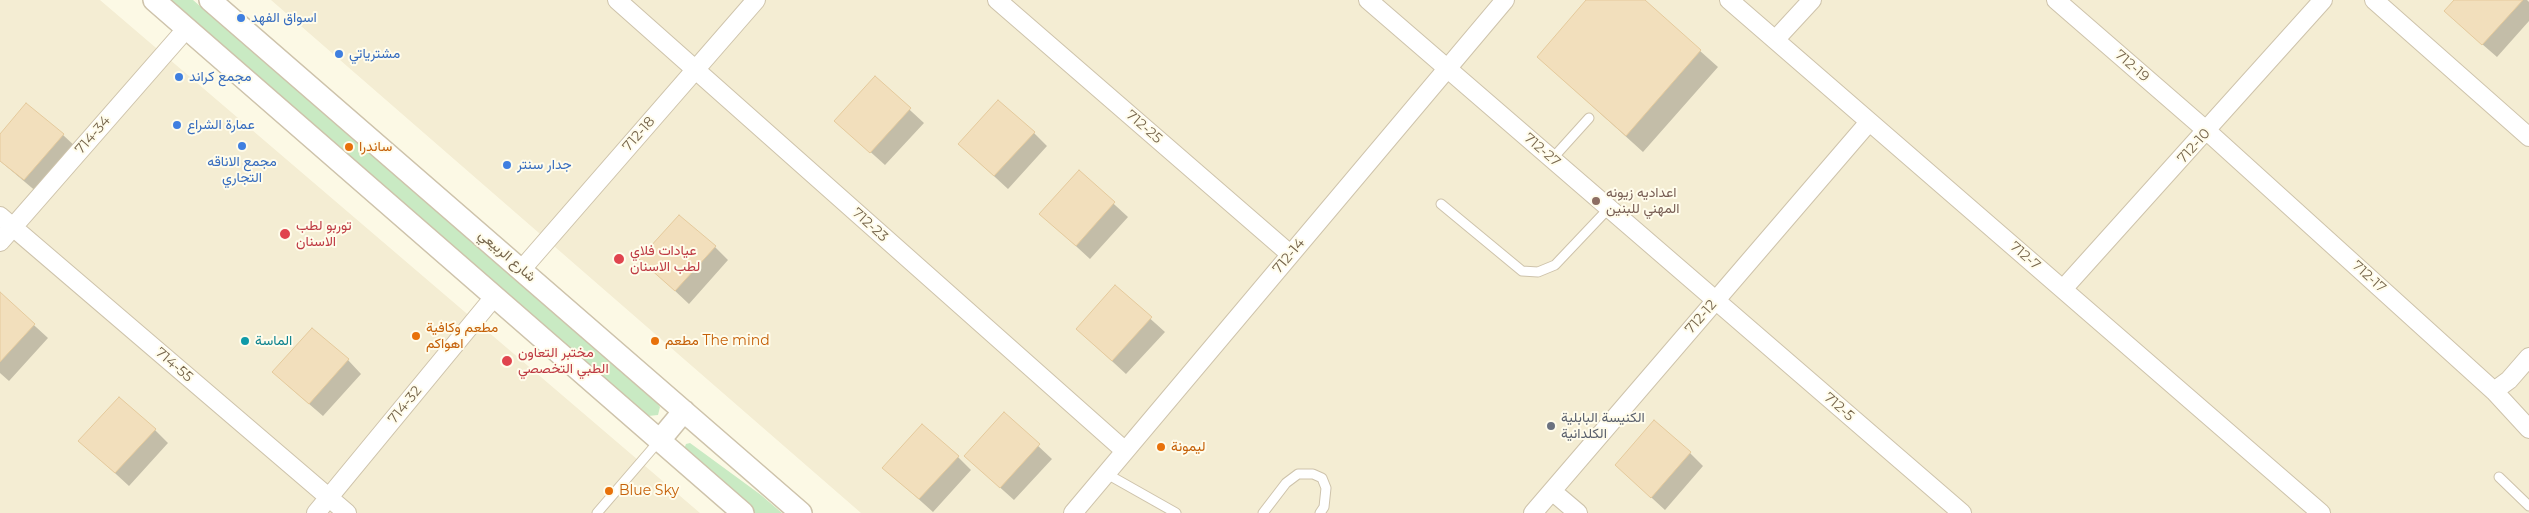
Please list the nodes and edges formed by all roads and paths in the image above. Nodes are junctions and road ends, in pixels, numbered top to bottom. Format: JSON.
{"nodes":[{"id":1,"x":154,"y":0,"type":"edge"},
{"id":2,"x":617,"y":0,"type":"edge"},
{"id":3,"x":756,"y":0,"type":"edge"},
{"id":4,"x":997,"y":0,"type":"edge"},
{"id":5,"x":1368,"y":0,"type":"edge"},
{"id":6,"x":1505,"y":0,"type":"edge"},
{"id":7,"x":1729,"y":0,"type":"edge"},
{"id":8,"x":1812,"y":0,"type":"edge"},
{"id":9,"x":2056,"y":0,"type":"edge"},
{"id":10,"x":2323,"y":0,"type":"edge"},
{"id":11,"x":2374,"y":0,"type":"edge"},
{"id":12,"x":213,"y":1,"type":"edge"},
{"id":13,"x":187,"y":28,"type":"junction"},
{"id":14,"x":1775,"y":40,"type":"junction"},
{"id":15,"x":1448,"y":68,"type":"junction"},
{"id":16,"x":695,"y":70,"type":"junction"},
{"id":17,"x":1588,"y":118,"type":"dead end"},
{"id":18,"x":1869,"y":122,"type":"junction"},
{"id":19,"x":2207,"y":132,"type":"junction"},
{"id":20,"x":2529,"y":137,"type":"edge"},
{"id":21,"x":1552,"y":159,"type":"junction"},
{"id":22,"x":1441,"y":204,"type":"dead end"},
{"id":23,"x":1610,"y":208,"type":"junction"},
{"id":24,"x":7,"y":222,"type":"edge"},
{"id":25,"x":0,"y":242,"type":"edge"},
{"id":26,"x":1290,"y":254,"type":"junction"},
{"id":27,"x":522,"y":269,"type":"junction"},
{"id":28,"x":2063,"y":289,"type":"junction"},
{"id":29,"x":494,"y":296,"type":"junction"},
{"id":30,"x":1716,"y":300,"type":"junction"},
{"id":31,"x":2529,"y":357,"type":"edge"},
{"id":32,"x":2494,"y":391,"type":"junction"},
{"id":33,"x":684,"y":410,"type":"junction"},
{"id":34,"x":2529,"y":429,"type":"edge"},
{"id":35,"x":659,"y":441,"type":"junction"},
{"id":36,"x":1124,"y":450,"type":"junction"},
{"id":37,"x":1107,"y":474,"type":"junction"},
{"id":38,"x":2499,"y":477,"type":"dead end"},
{"id":39,"x":1552,"y":491,"type":"junction"},
{"id":40,"x":330,"y":498,"type":"junction"},
{"id":41,"x":2529,"y":506,"type":"edge"},
{"id":42,"x":737,"y":511,"type":"edge"},
{"id":43,"x":2315,"y":511,"type":"edge"},
{"id":44,"x":316,"y":513,"type":"edge"},
{"id":45,"x":347,"y":513,"type":"edge"},
{"id":46,"x":597,"y":513,"type":"edge"},
{"id":47,"x":802,"y":513,"type":"edge"},
{"id":48,"x":1073,"y":513,"type":"edge"},
{"id":49,"x":1176,"y":513,"type":"edge"},
{"id":50,"x":1263,"y":513,"type":"edge"},
{"id":51,"x":1320,"y":513,"type":"edge"},
{"id":52,"x":1534,"y":513,"type":"edge"},
{"id":53,"x":1578,"y":513,"type":"edge"},
{"id":54,"x":1962,"y":513,"type":"edge"}],
"edges":[{"from":1,"to":13,"type":"street"},
{"from":2,"to":16,"type":"street","name":"712-23"},
{"from":3,"to":16,"type":"street","name":"712-18"},
{"from":4,"to":26,"type":"street","name":"712-25"},
{"from":5,"to":15,"type":"street","name":"712-27"},
{"from":6,"to":15,"type":"street","name":"712-14"},
{"from":7,"to":14,"type":"street","name":"712-7"},
{"from":8,"to":14,"type":"street"},
{"from":9,"to":19,"type":"street","name":"712-19"},
{"from":10,"to":19,"type":"street","name":"712-10"},
{"from":11,"to":20,"type":"street"},
{"from":12,"to":27,"type":"street","name":"شارع الربيعي"},
{"from":13,"to":24,"type":"street","name":"714-34"},
{"from":13,"to":29,"type":"street"},
{"from":14,"to":18,"type":"street","name":"712-7"},
{"from":15,"to":21,"type":"street","name":"712-27"},
{"from":15,"to":26,"type":"street","name":"712-14"},
{"from":16,"to":27,"type":"street","name":"712-18"},
{"from":16,"to":36,"type":"street","name":"712-23"},
{"from":17,"to":21,"type":"lane"},
{"from":18,"to":28,"type":"street","name":"712-7"},
{"from":18,"to":30,"type":"street","name":"712-12"},
{"from":19,"to":28,"type":"street","name":"712-10"},
{"from":19,"to":32,"type":"street","name":"712-17"},
{"from":21,"to":23,"type":"street","name":"712-27"},
{"from":22,"to":23,"type":"lane"},
{"from":23,"to":30,"type":"street","name":"712-27"},
{"from":24,"to":25,"type":"street","name":"714-34"},
{"from":24,"to":40,"type":"street","name":"714-55"},
{"from":26,"to":36,"type":"street","name":"712-14"},
{"from":27,"to":33,"type":"street","name":"شارع الربيعي"},
{"from":28,"to":43,"type":"street","name":"712-7"},
{"from":29,"to":35,"type":"street"},
{"from":29,"to":40,"type":"street","name":"714-32"},
{"from":30,"to":39,"type":"street","name":"712-12"},
{"from":30,"to":54,"type":"street","name":"712-5"},
{"from":31,"to":32,"type":"street"},
{"from":32,"to":34,"type":"street","name":"712-17"},
{"from":33,"to":35,"type":"street"},
{"from":33,"to":47,"type":"street","name":"شارع الربيعي"},
{"from":35,"to":42,"type":"street"},
{"from":35,"to":46,"type":"lane"},
{"from":36,"to":37,"type":"street","name":"712-14"},
{"from":37,"to":48,"type":"street","name":"712-14"},
{"from":37,"to":49,"type":"lane"},
{"from":38,"to":41,"type":"lane"},
{"from":39,"to":52,"type":"street","name":"712-12"},
{"from":39,"to":53,"type":"street"},
{"from":40,"to":44,"type":"street","name":"714-32"},
{"from":40,"to":45,"type":"street","name":"714-55"},
{"from":50,"to":51,"type":"lane"}]}
